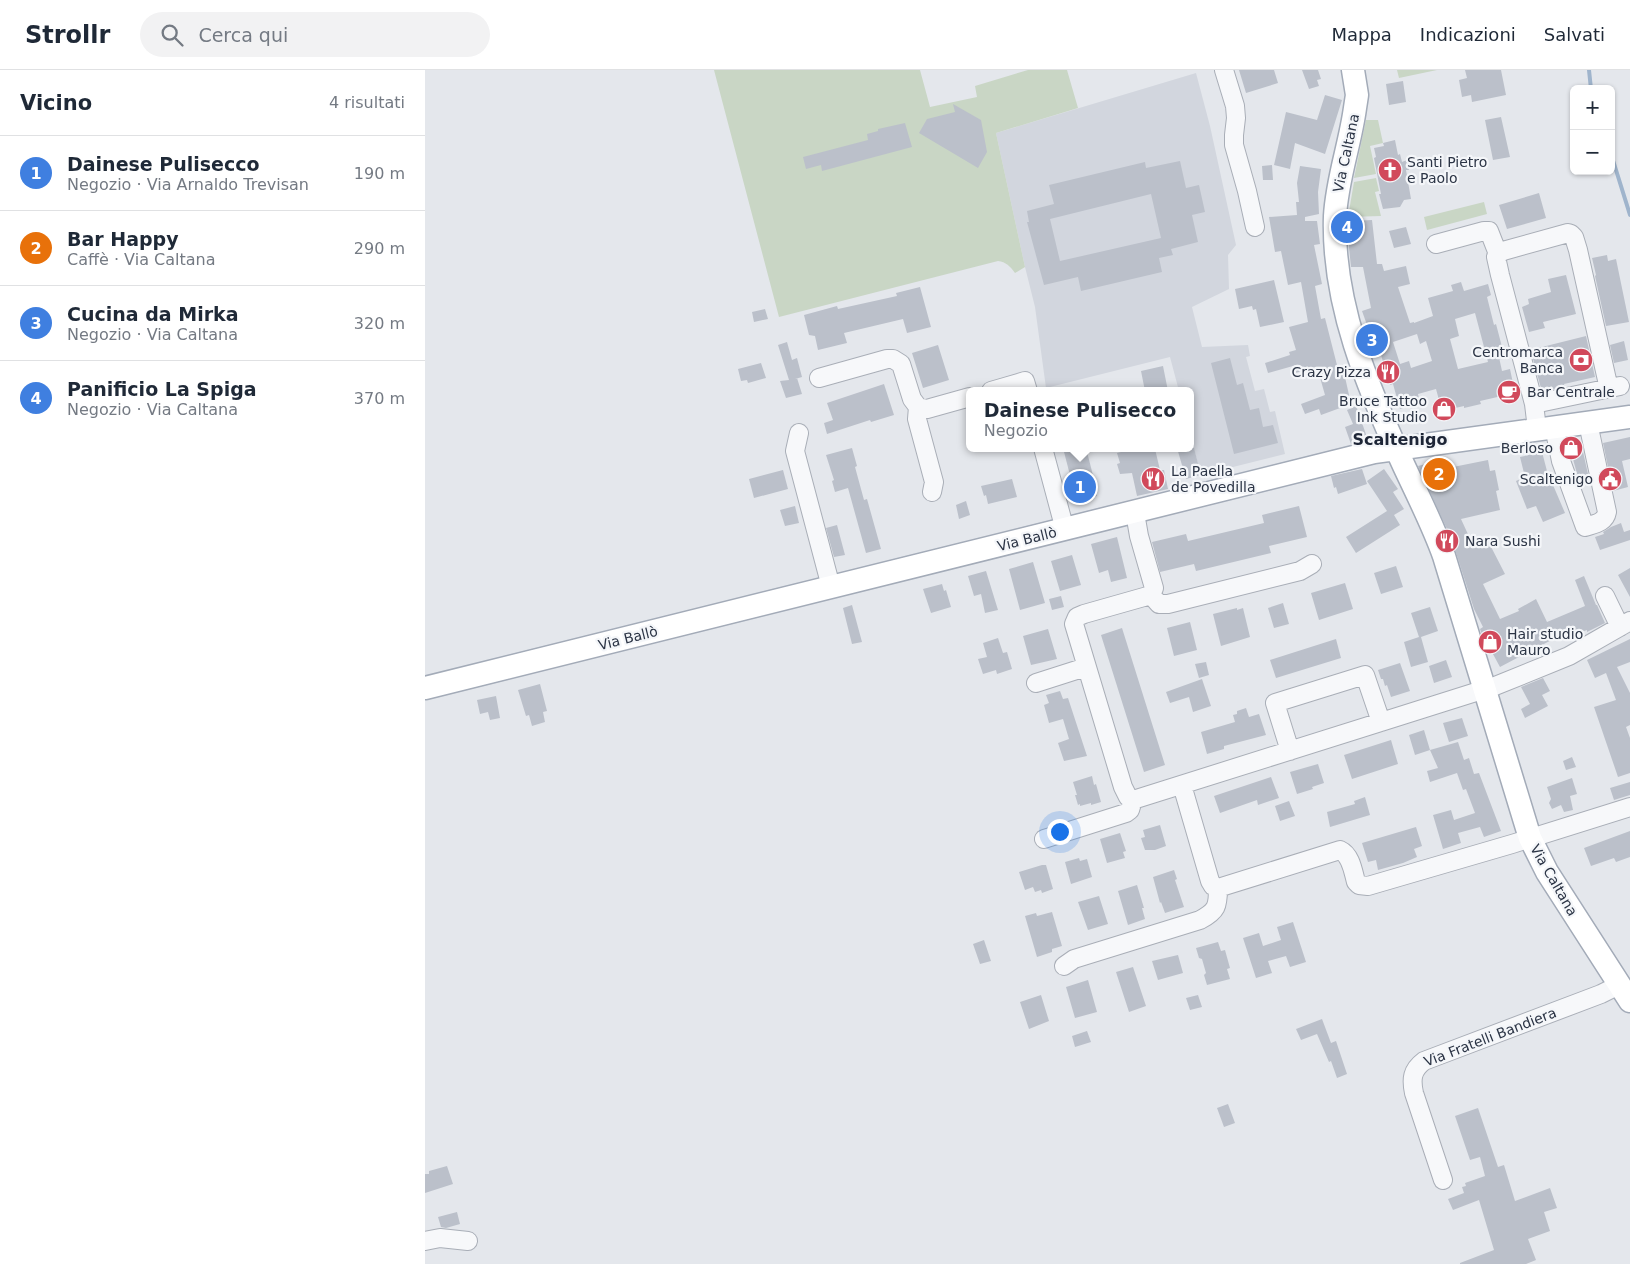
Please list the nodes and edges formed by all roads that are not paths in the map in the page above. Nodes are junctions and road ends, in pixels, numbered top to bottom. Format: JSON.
{"nodes":[{"id":1,"x":1224,"y":70,"type":"edge"},
{"id":2,"x":1353,"y":70,"type":"edge"},
{"id":3,"x":1255,"y":227,"type":"dead end"},
{"id":4,"x":1435,"y":244,"type":"dead end"},
{"id":5,"x":1498,"y":254,"type":"junction"},
{"id":6,"x":819,"y":378,"type":"dead end"},
{"id":7,"x":1005,"y":387,"type":"edge"},
{"id":8,"x":1027,"y":387,"type":"edge"},
{"id":9,"x":966,"y":398,"type":"edge"},
{"id":10,"x":1535,"y":404,"type":"junction"},
{"id":11,"x":918,"y":407,"type":"junction"},
{"id":12,"x":1630,"y":417,"type":"edge"},
{"id":13,"x":1588,"y":423,"type":"junction"},
{"id":14,"x":1546,"y":428,"type":"junction"},
{"id":15,"x":799,"y":433,"type":"dead end"},
{"id":16,"x":1396,"y":449,"type":"junction"},
{"id":17,"x":1044,"y":452,"type":"edge"},
{"id":18,"x":932,"y":492,"type":"dead end"},
{"id":19,"x":1135,"y":513,"type":"junction"},
{"id":20,"x":1065,"y":530,"type":"junction"},
{"id":21,"x":1312,"y":564,"type":"dead end"},
{"id":22,"x":831,"y":587,"type":"junction"},
{"id":23,"x":1151,"y":595,"type":"junction"},
{"id":24,"x":1605,"y":596,"type":"dead end"},
{"id":25,"x":1625,"y":624,"type":"edge"},
{"id":26,"x":1086,"y":668,"type":"junction"},
{"id":27,"x":1036,"y":683,"type":"dead end"},
{"id":28,"x":425,"y":688,"type":"edge"},
{"id":29,"x":1484,"y":690,"type":"junction"},
{"id":30,"x":1381,"y":722,"type":"junction"},
{"id":31,"x":1290,"y":751,"type":"junction"},
{"id":32,"x":1182,"y":785,"type":"junction"},
{"id":33,"x":1133,"y":800,"type":"junction"},
{"id":34,"x":1630,"y":808,"type":"edge"},
{"id":35,"x":1530,"y":838,"type":"junction"},
{"id":36,"x":1045,"y":839,"type":"dead end"},
{"id":37,"x":1217,"y":888,"type":"junction"},
{"id":38,"x":1065,"y":966,"type":"dead end"},
{"id":39,"x":1625,"y":993,"type":"edge"},
{"id":40,"x":1443,"y":1180,"type":"dead end"},
{"id":41,"x":425,"y":1241,"type":"edge"},
{"id":42,"x":468,"y":1241,"type":"dead end"}],
"edges":[{"from":1,"to":3,"type":"street"},
{"from":2,"to":16,"type":"main road","name":"Via Caltana"},
{"from":4,"to":5,"type":"street"},
{"from":5,"to":10,"type":"street"},
{"from":5,"to":10,"type":"street"},
{"from":6,"to":11,"type":"street"},
{"from":7,"to":8,"type":"street"},
{"from":9,"to":11,"type":"street"},
{"from":10,"to":14,"type":"street"},
{"from":11,"to":18,"type":"street"},
{"from":12,"to":13,"type":"main road","name":"Via Ballò"},
{"from":13,"to":14,"type":"main road","name":"Via Ballò"},
{"from":13,"to":14,"type":"street"},
{"from":14,"to":16,"type":"main road","name":"Via Ballò"},
{"from":15,"to":22,"type":"street"},
{"from":16,"to":19,"type":"main road","name":"Via Ballò"},
{"from":16,"to":29,"type":"main road","name":"Via Caltana"},
{"from":17,"to":20,"type":"street"},
{"from":19,"to":20,"type":"main road","name":"Via Ballò"},
{"from":19,"to":23,"type":"street"},
{"from":20,"to":22,"type":"main road","name":"Via Ballò"},
{"from":21,"to":23,"type":"street"},
{"from":22,"to":28,"type":"main road","name":"Via Ballò"},
{"from":23,"to":26,"type":"street"},
{"from":24,"to":25,"type":"street"},
{"from":25,"to":29,"type":"street"},
{"from":26,"to":27,"type":"street"},
{"from":26,"to":33,"type":"street"},
{"from":29,"to":30,"type":"street"},
{"from":29,"to":35,"type":"main road","name":"Via Caltana"},
{"from":30,"to":31,"type":"street"},
{"from":30,"to":31,"type":"street"},
{"from":31,"to":32,"type":"street"},
{"from":32,"to":33,"type":"street"},
{"from":32,"to":37,"type":"street"},
{"from":33,"to":36,"type":"street"},
{"from":34,"to":35,"type":"street"},
{"from":35,"to":37,"type":"street"},
{"from":35,"to":39,"type":"main road","name":"Via Caltana"},
{"from":37,"to":38,"type":"street"},
{"from":39,"to":40,"type":"street","name":"Via Fratelli Bandiera"},
{"from":41,"to":42,"type":"street"}]}
